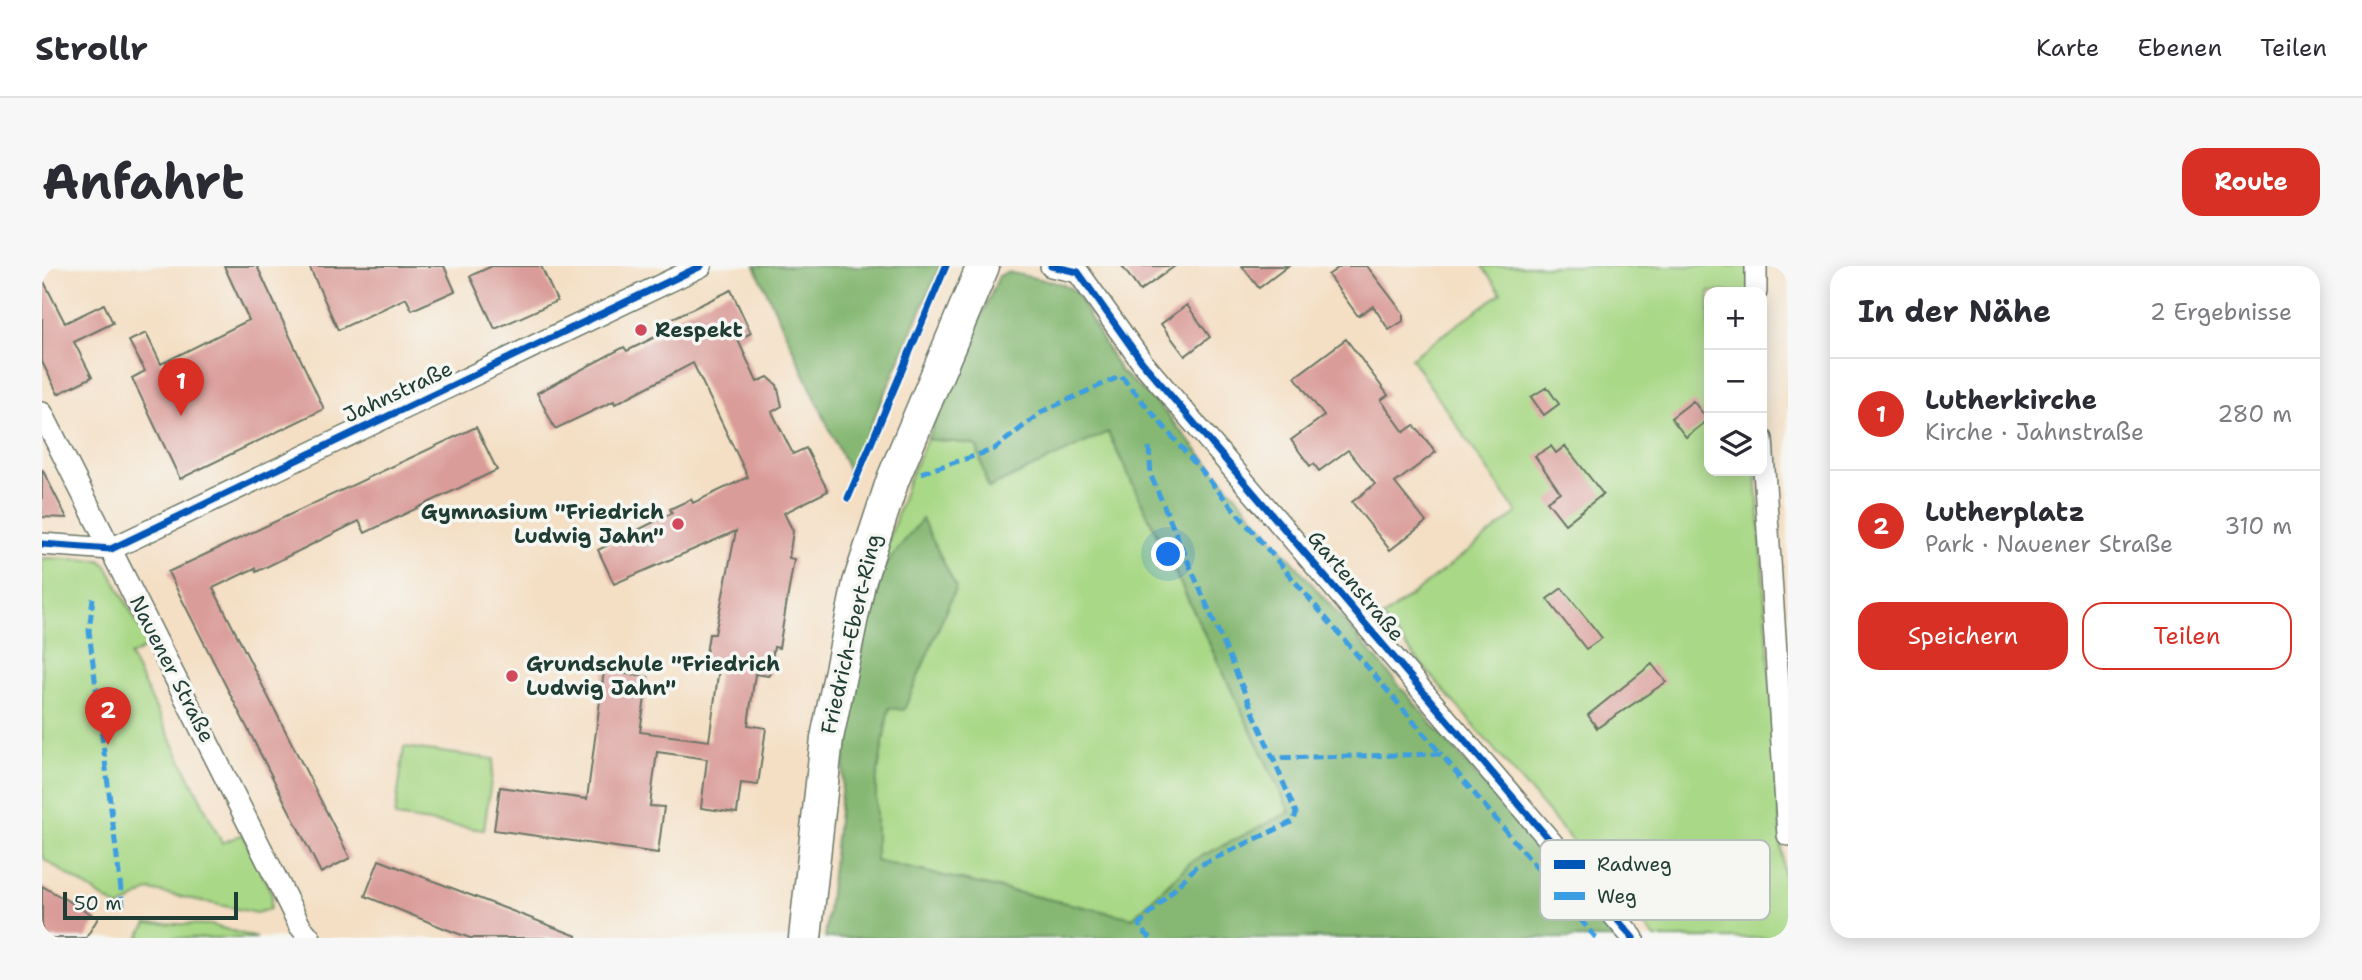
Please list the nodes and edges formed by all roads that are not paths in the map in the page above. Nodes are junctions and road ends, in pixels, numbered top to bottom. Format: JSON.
{"nodes":[{"id":1,"x":701,"y":266,"type":"edge"},
{"id":2,"x":983,"y":266,"type":"edge"},
{"id":3,"x":1051,"y":266,"type":"edge"},
{"id":4,"x":1756,"y":266,"type":"edge"},
{"id":5,"x":1756,"y":287,"type":"edge"},
{"id":6,"x":42,"y":413,"type":"edge"},
{"id":7,"x":1764,"y":476,"type":"edge"},
{"id":8,"x":42,"y":544,"type":"edge"},
{"id":9,"x":111,"y":548,"type":"junction"},
{"id":10,"x":1788,"y":835,"type":"edge"},
{"id":11,"x":1550,"y":840,"type":"edge"},
{"id":12,"x":1618,"y":920,"type":"edge"},
{"id":13,"x":305,"y":932,"type":"edge"},
{"id":14,"x":805,"y":938,"type":"edge"},
{"id":15,"x":1633,"y":938,"type":"edge"}],
"edges":[{"from":1,"to":9,"type":"street","name":"Jahnstraße"},
{"from":2,"to":14,"type":"main road","name":"Friedrich-Ebert-Ring"},
{"from":3,"to":11,"type":"street","name":"Gartenstraße"},
{"from":4,"to":5,"type":"street"},
{"from":6,"to":9,"type":"street","name":"Nauener Straße"},
{"from":7,"to":10,"type":"street"},
{"from":8,"to":9,"type":"street"},
{"from":9,"to":13,"type":"street","name":"Nauener Straße"},
{"from":12,"to":15,"type":"street","name":"Gartenstraße"}]}
